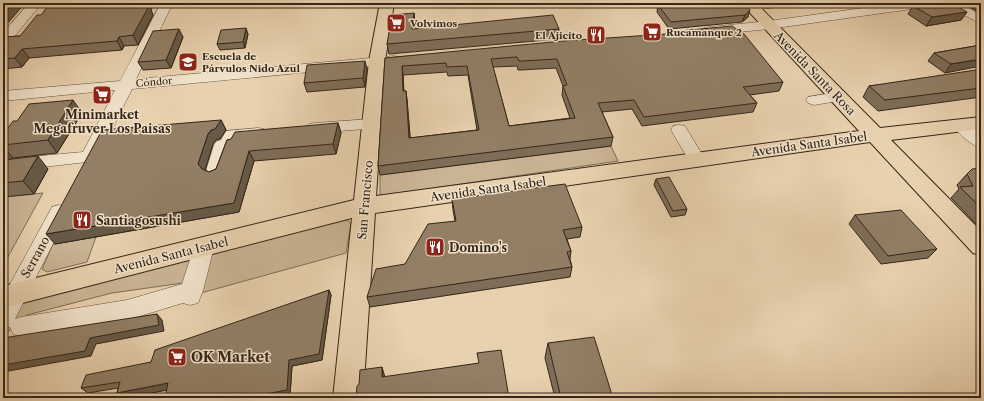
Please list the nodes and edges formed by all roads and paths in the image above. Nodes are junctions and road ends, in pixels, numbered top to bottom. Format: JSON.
{"nodes":[{"id":1,"x":36,"y":3,"type":"edge"},
{"id":2,"x":167,"y":3,"type":"edge"},
{"id":3,"x":386,"y":3,"type":"edge"},
{"id":4,"x":779,"y":3,"type":"edge"},
{"id":5,"x":950,"y":3,"type":"edge"},
{"id":6,"x":918,"y":4,"type":"edge"},
{"id":7,"x":750,"y":5,"type":"edge"},
{"id":8,"x":981,"y":20,"type":"edge"},
{"id":9,"x":769,"y":25,"type":"junction"},
{"id":10,"x":697,"y":32,"type":"edge"},
{"id":11,"x":3,"y":41,"type":"edge"},
{"id":12,"x":407,"y":58,"type":"edge"},
{"id":13,"x":377,"y":61,"type":"junction"},
{"id":14,"x":126,"y":84,"type":"junction"},
{"id":15,"x":3,"y":96,"type":"edge"},
{"id":16,"x":838,"y":97,"type":"junction"},
{"id":17,"x":814,"y":100,"type":"dead end"},
{"id":18,"x":981,"y":123,"type":"edge"},
{"id":19,"x":371,"y":124,"type":"junction"},
{"id":20,"x":961,"y":125,"type":"junction"},
{"id":21,"x":303,"y":129,"type":"edge"},
{"id":22,"x":678,"y":130,"type":"dead end"},
{"id":23,"x":271,"y":132,"type":"edge"},
{"id":24,"x":875,"y":135,"type":"junction"},
{"id":25,"x":981,"y":142,"type":"edge"},
{"id":26,"x":697,"y":160,"type":"junction"},
{"id":27,"x":13,"y":165,"type":"edge"},
{"id":28,"x":214,"y":174,"type":"edge"},
{"id":29,"x":67,"y":198,"type":"edge"},
{"id":30,"x":365,"y":206,"type":"junction"},
{"id":31,"x":981,"y":246,"type":"edge"},
{"id":32,"x":204,"y":247,"type":"junction"},
{"id":33,"x":9,"y":295,"type":"edge"},
{"id":34,"x":12,"y":323,"type":"edge"},
{"id":35,"x":348,"y":398,"type":"edge"}],
"edges":[{"from":1,"to":11,"type":"street"},
{"from":2,"to":14,"type":"street"},
{"from":3,"to":13,"type":"main road","name":"San Francisco"},
{"from":4,"to":7,"type":"street"},
{"from":5,"to":8,"type":"street"},
{"from":6,"to":9,"type":"street"},
{"from":7,"to":9,"type":"main road","name":"Avenida Santa Rosa"},
{"from":9,"to":10,"type":"street"},
{"from":9,"to":16,"type":"main road","name":"Avenida Santa Rosa"},
{"from":12,"to":13,"type":"street","name":"Cóndor"},
{"from":13,"to":14,"type":"street","name":"Cóndor"},
{"from":13,"to":19,"type":"main road","name":"San Francisco"},
{"from":14,"to":15,"type":"street","name":"Cóndor"},
{"from":14,"to":27,"type":"street"},
{"from":16,"to":17,"type":"street"},
{"from":16,"to":24,"type":"main road","name":"Avenida Santa Rosa"},
{"from":18,"to":20,"type":"main road","name":"Avenida Santa Isabel"},
{"from":19,"to":21,"type":"street"},
{"from":19,"to":30,"type":"main road","name":"San Francisco"},
{"from":20,"to":24,"type":"main road","name":"Avenida Santa Isabel"},
{"from":20,"to":25,"type":"street"},
{"from":22,"to":26,"type":"street"},
{"from":23,"to":28,"type":"street"},
{"from":24,"to":26,"type":"main road","name":"Avenida Santa Isabel"},
{"from":24,"to":31,"type":"main road","name":"Avenida Santa Rosa"},
{"from":26,"to":30,"type":"main road","name":"Avenida Santa Isabel"},
{"from":29,"to":33,"type":"street","name":"Serrano"},
{"from":30,"to":32,"type":"main road","name":"Avenida Santa Isabel"},
{"from":30,"to":35,"type":"main road","name":"San Francisco"},
{"from":32,"to":33,"type":"main road","name":"Avenida Santa Isabel"},
{"from":32,"to":34,"type":"street"},
{"from":33,"to":34,"type":"street","name":"Serrano"}]}
